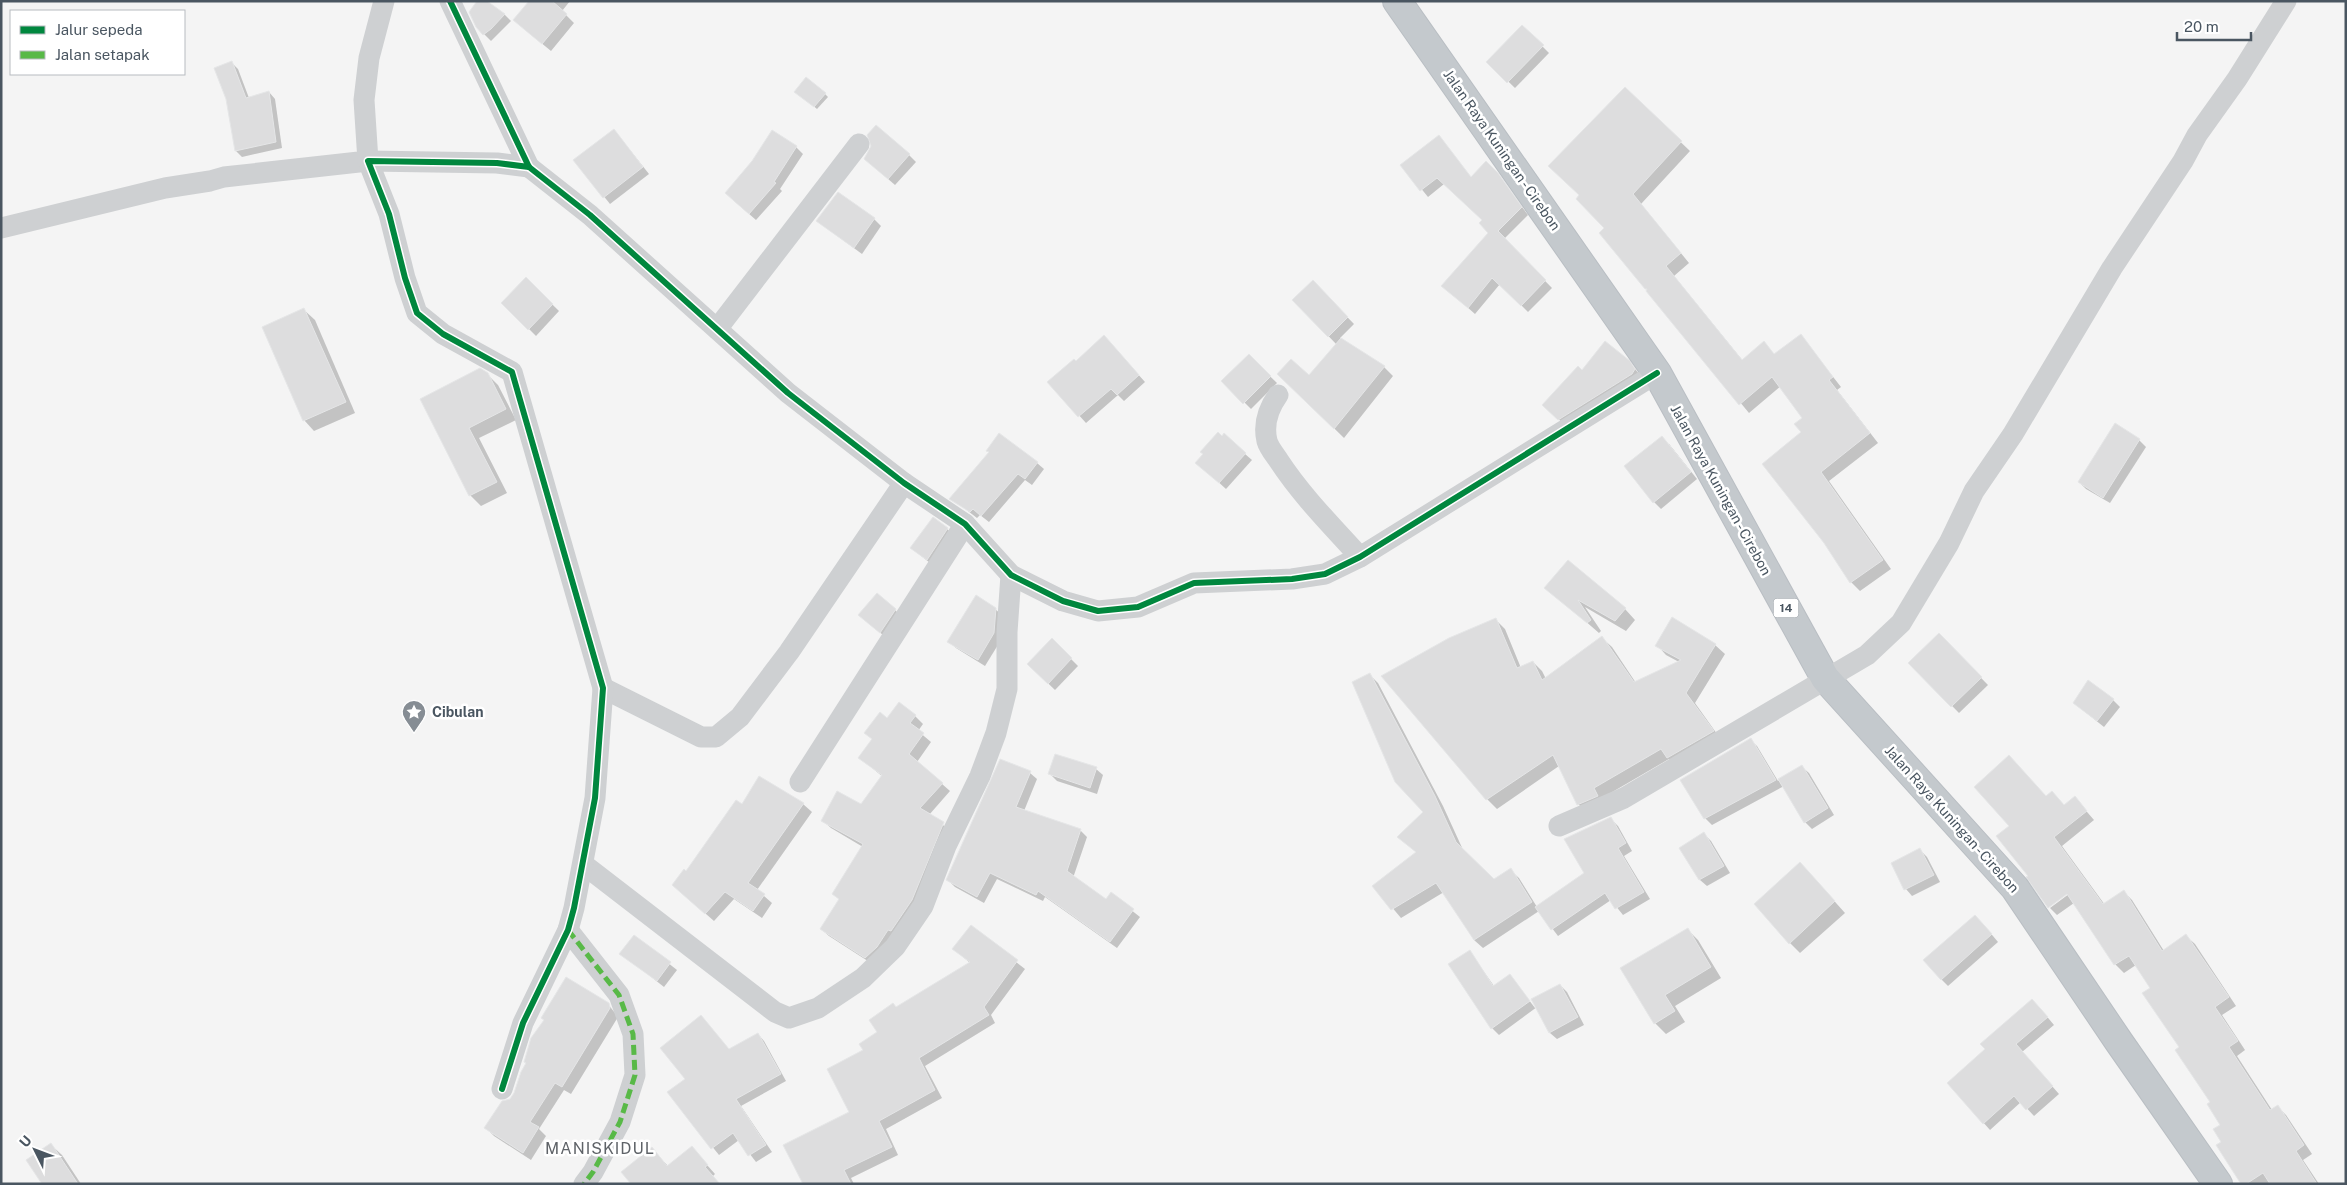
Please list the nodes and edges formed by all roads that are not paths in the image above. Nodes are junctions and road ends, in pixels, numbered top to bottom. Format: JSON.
{"nodes":[{"id":1,"x":384,"y":1,"type":"edge"},
{"id":2,"x":450,"y":1,"type":"edge"},
{"id":3,"x":1397,"y":1,"type":"edge"},
{"id":4,"x":2286,"y":1,"type":"edge"},
{"id":5,"x":859,"y":144,"type":"dead end"},
{"id":6,"x":368,"y":161,"type":"junction"},
{"id":7,"x":529,"y":167,"type":"junction"},
{"id":8,"x":1,"y":228,"type":"edge"},
{"id":9,"x":717,"y":329,"type":"junction"},
{"id":10,"x":1656,"y":373,"type":"junction"},
{"id":11,"x":1278,"y":394,"type":"dead end"},
{"id":12,"x":904,"y":483,"type":"junction"},
{"id":13,"x":965,"y":524,"type":"junction"},
{"id":14,"x":1360,"y":557,"type":"junction"},
{"id":15,"x":1011,"y":574,"type":"junction"},
{"id":16,"x":1825,"y":678,"type":"junction"},
{"id":17,"x":603,"y":688,"type":"junction"},
{"id":18,"x":800,"y":782,"type":"dead end"},
{"id":19,"x":1559,"y":826,"type":"dead end"},
{"id":20,"x":583,"y":864,"type":"junction"},
{"id":21,"x":568,"y":930,"type":"junction"},
{"id":22,"x":502,"y":1089,"type":"dead end"},
{"id":23,"x":584,"y":1184,"type":"edge"},
{"id":24,"x":2218,"y":1184,"type":"edge"}],
"edges":[{"from":1,"to":6,"type":"street"},
{"from":2,"to":7,"type":"street"},
{"from":3,"to":10,"type":"highway","name":"Jalan Raya Kuningan - Cirebon","number":"14"},
{"from":4,"to":16,"type":"street"},
{"from":5,"to":9,"type":"street"},
{"from":6,"to":7,"type":"street"},
{"from":6,"to":8,"type":"street"},
{"from":6,"to":17,"type":"street"},
{"from":7,"to":9,"type":"street"},
{"from":9,"to":12,"type":"street"},
{"from":10,"to":14,"type":"street"},
{"from":10,"to":16,"type":"highway","name":"Jalan Raya Kuningan - Cirebon","number":"14"},
{"from":11,"to":14,"type":"street"},
{"from":12,"to":13,"type":"street"},
{"from":12,"to":17,"type":"street"},
{"from":13,"to":15,"type":"street"},
{"from":13,"to":18,"type":"street"},
{"from":14,"to":15,"type":"street"},
{"from":15,"to":20,"type":"street"},
{"from":16,"to":19,"type":"street"},
{"from":16,"to":24,"type":"highway","name":"Jalan Raya Kuningan - Cirebon","number":"14"},
{"from":17,"to":20,"type":"street"},
{"from":20,"to":21,"type":"street"},
{"from":21,"to":22,"type":"street"},
{"from":21,"to":23,"type":"street"}]}
